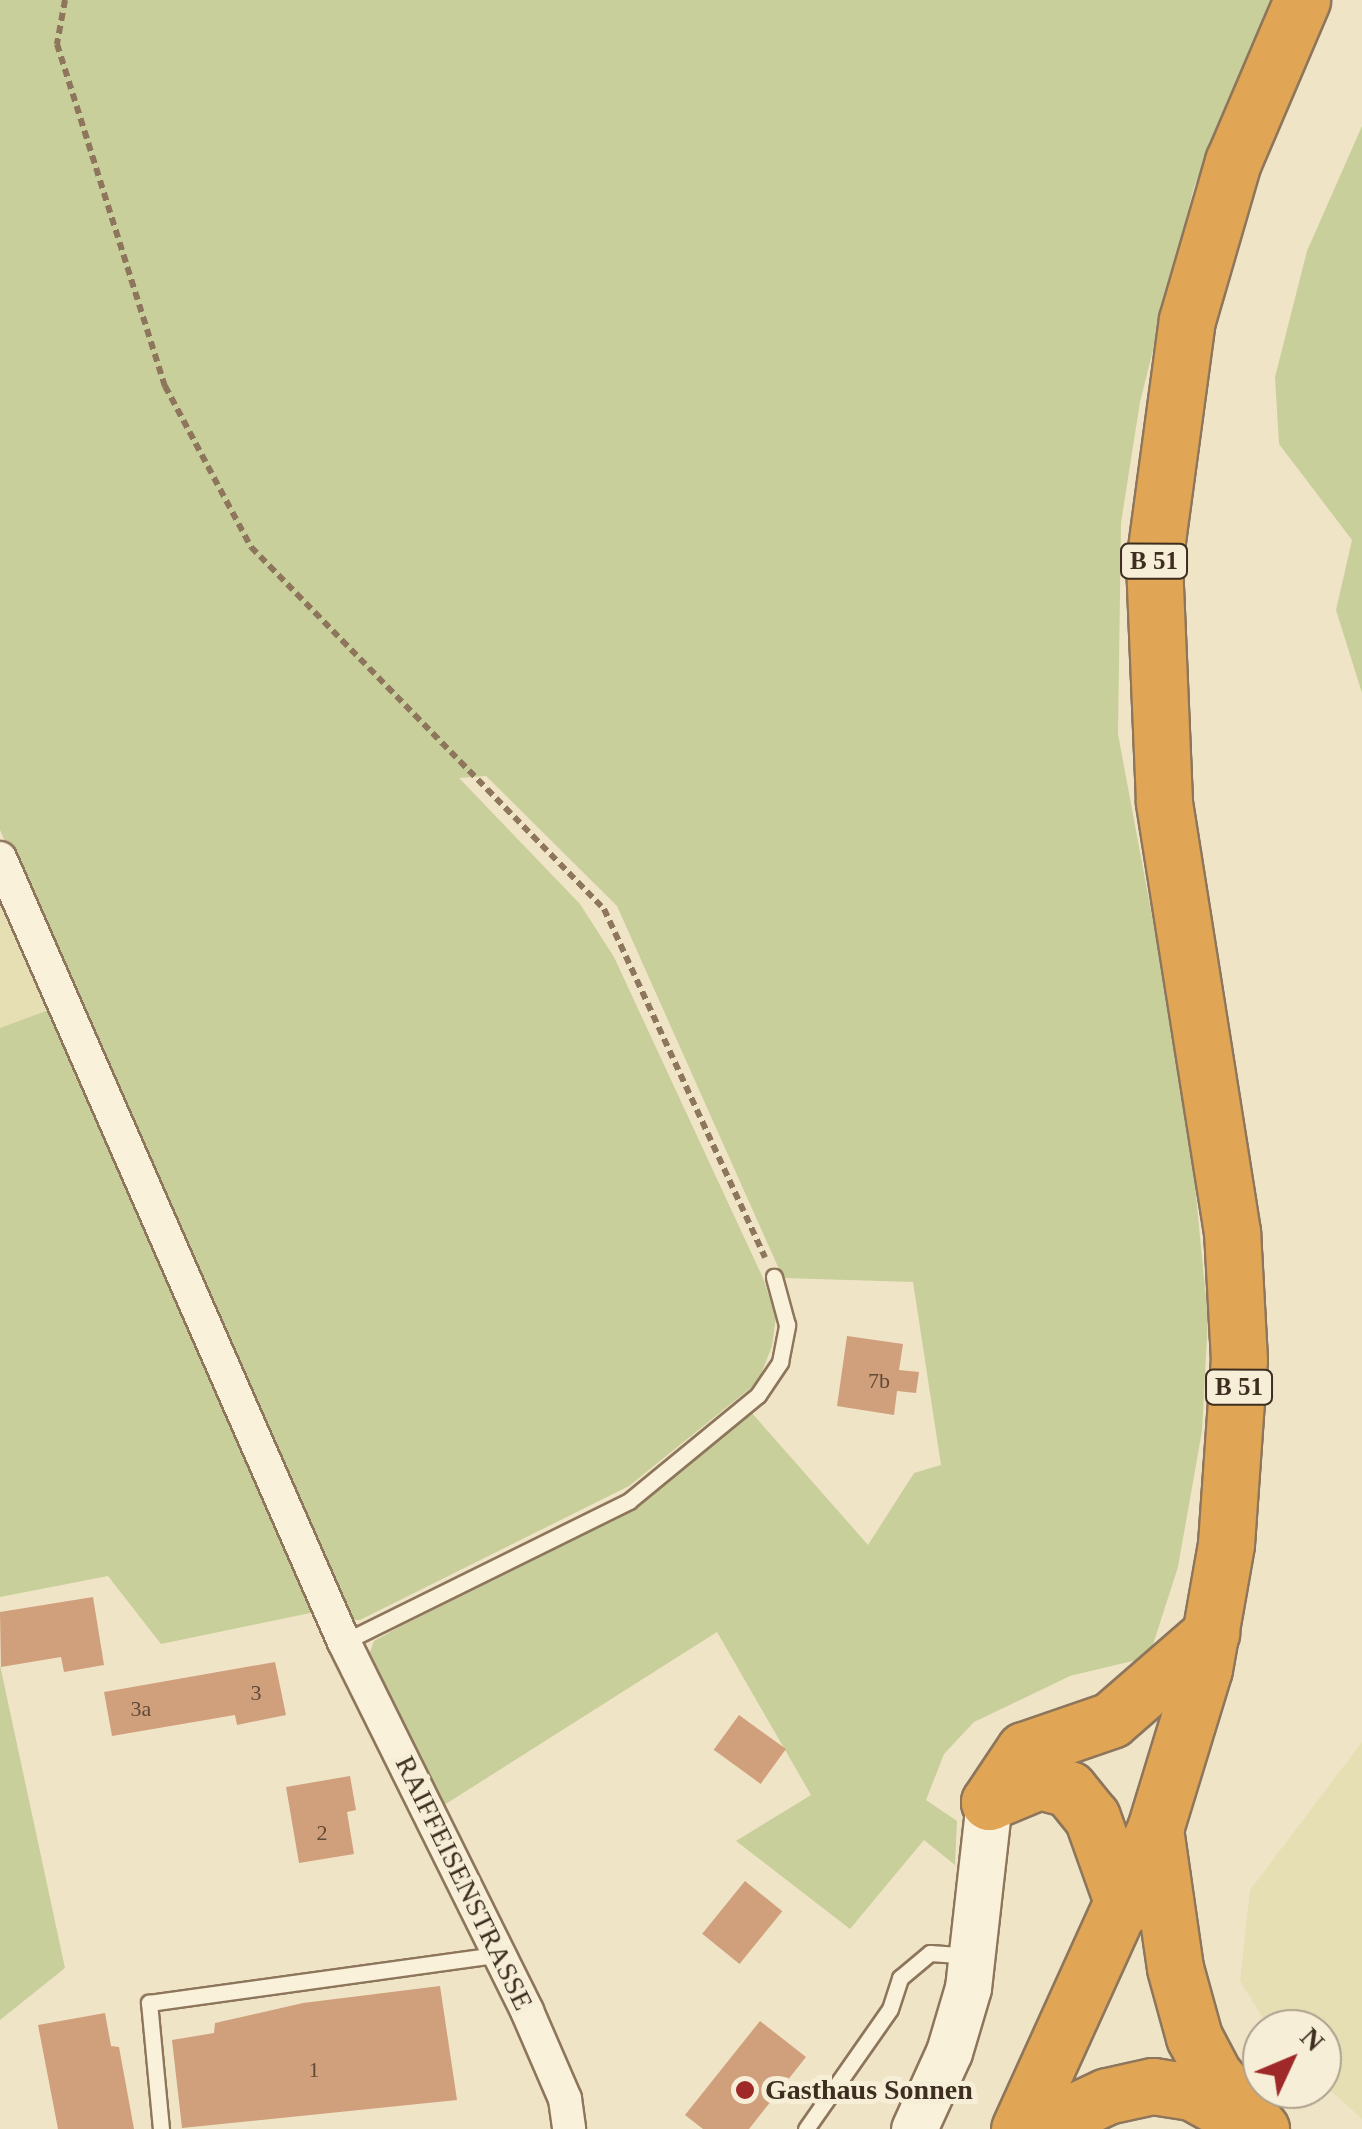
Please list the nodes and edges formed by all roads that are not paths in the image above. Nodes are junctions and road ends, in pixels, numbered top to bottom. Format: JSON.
{"nodes":[{"id":1,"x":1302,"y":0,"type":"edge"},
{"id":2,"x":0,"y":858,"type":"edge"},
{"id":3,"x":774,"y":1277,"type":"road end"},
{"id":4,"x":1211,"y":1633,"type":"junction"},
{"id":5,"x":344,"y":1642,"type":"junction"},
{"id":6,"x":989,"y":1802,"type":"junction"},
{"id":7,"x":1154,"y":1829,"type":"junction"},
{"id":8,"x":1124,"y":1907,"type":"junction"},
{"id":9,"x":500,"y":1954,"type":"junction"},
{"id":10,"x":973,"y":1956,"type":"junction"},
{"id":11,"x":161,"y":2129,"type":"edge"},
{"id":12,"x":569,"y":2129,"type":"edge"},
{"id":13,"x":806,"y":2129,"type":"edge"},
{"id":14,"x":914,"y":2129,"type":"edge"},
{"id":15,"x":1019,"y":2129,"type":"edge"},
{"id":16,"x":1037,"y":2129,"type":"edge"},
{"id":17,"x":1258,"y":2129,"type":"edge"}],
"edges":[{"from":1,"to":4,"type":"highway","number":"B 51"},
{"from":2,"to":5,"type":"street","name":"RAIFFEISENSTRASSE"},
{"from":3,"to":5,"type":"lane"},
{"from":4,"to":6,"type":"highway"},
{"from":4,"to":7,"type":"highway","number":"B 51"},
{"from":5,"to":9,"type":"street","name":"RAIFFEISENSTRASSE"},
{"from":6,"to":8,"type":"highway"},
{"from":6,"to":10,"type":"main road"},
{"from":7,"to":8,"type":"highway","number":"B 51"},
{"from":7,"to":17,"type":"highway"},
{"from":8,"to":15,"type":"highway","number":"B 51"},
{"from":9,"to":11,"type":"lane"},
{"from":9,"to":12,"type":"street","name":"RAIFFEISENSTRASSE"},
{"from":10,"to":13,"type":"lane"},
{"from":10,"to":14,"type":"main road"},
{"from":16,"to":17,"type":"highway"}]}
